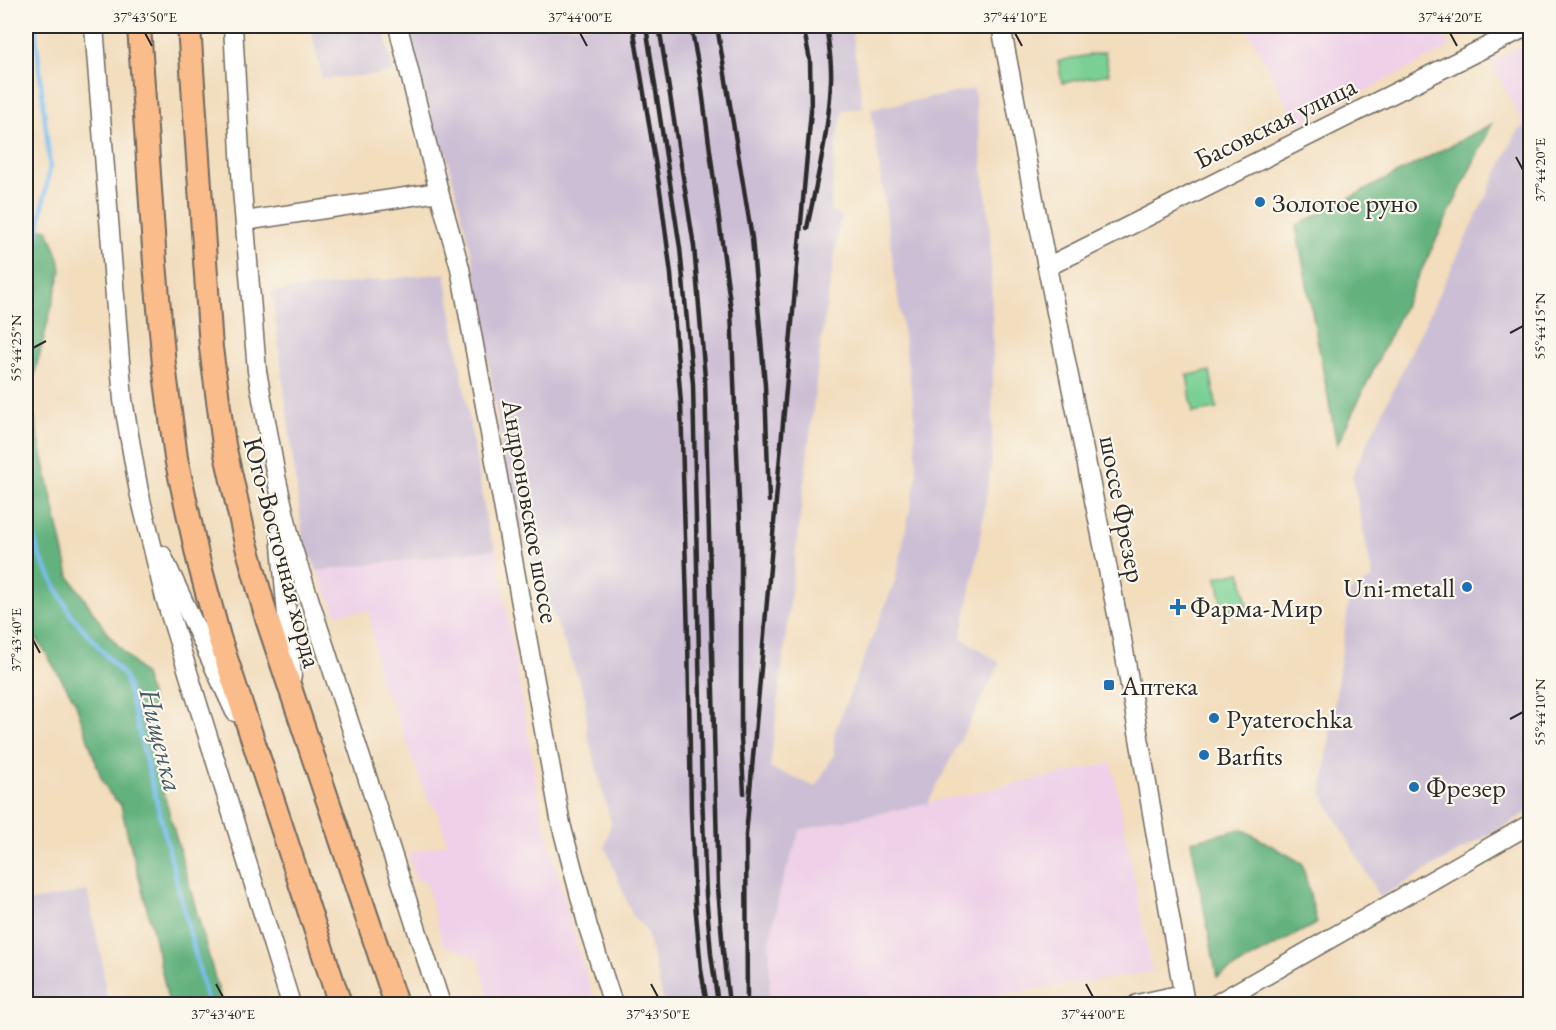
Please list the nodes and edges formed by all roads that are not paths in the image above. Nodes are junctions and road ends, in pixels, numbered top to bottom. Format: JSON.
{"nodes":[{"id":1,"x":94,"y":26,"type":"edge"},
{"id":2,"x":103,"y":26,"type":"edge"},
{"id":3,"x":139,"y":26,"type":"edge"},
{"id":4,"x":189,"y":26,"type":"edge"},
{"id":5,"x":226,"y":26,"type":"edge"},
{"id":6,"x":233,"y":26,"type":"edge"},
{"id":7,"x":398,"y":26,"type":"edge"},
{"id":8,"x":1001,"y":26,"type":"edge"},
{"id":9,"x":1528,"y":26,"type":"edge"},
{"id":10,"x":235,"y":58,"type":"junction"},
{"id":11,"x":98,"y":75,"type":"junction"},
{"id":12,"x":438,"y":192,"type":"junction"},
{"id":13,"x":244,"y":221,"type":"junction"},
{"id":14,"x":1047,"y":267,"type":"junction"},
{"id":15,"x":276,"y":476,"type":"junction"},
{"id":16,"x":143,"y":512,"type":"junction"},
{"id":17,"x":294,"y":701,"type":"junction"},
{"id":18,"x":268,"y":784,"type":"junction"},
{"id":19,"x":1530,"y":824,"type":"edge"},
{"id":20,"x":1184,"y":999,"type":"edge"},
{"id":21,"x":338,"y":1000,"type":"edge"},
{"id":22,"x":441,"y":1004,"type":"edge"},
{"id":23,"x":291,"y":1005,"type":"edge"},
{"id":24,"x":396,"y":1005,"type":"edge"},
{"id":25,"x":614,"y":1005,"type":"edge"},
{"id":26,"x":1137,"y":1005,"type":"edge"},
{"id":27,"x":1216,"y":1005,"type":"edge"}],
"edges":[{"from":1,"to":11,"type":"street"},
{"from":2,"to":11,"type":"street"},
{"from":3,"to":18,"type":"main road"},
{"from":4,"to":17,"type":"main road","name":"Юго-Восточная хорда"},
{"from":5,"to":10,"type":"street"},
{"from":6,"to":10,"type":"street"},
{"from":7,"to":12,"type":"street","name":"Андроновское шоссе"},
{"from":8,"to":14,"type":"street","name":"шоссе Фрезер"},
{"from":9,"to":14,"type":"street","name":"Басовская улица"},
{"from":10,"to":13,"type":"street"},
{"from":11,"to":16,"type":"street"},
{"from":12,"to":13,"type":"street"},
{"from":12,"to":25,"type":"street","name":"Андроновское шоссе"},
{"from":13,"to":15,"type":"street"},
{"from":14,"to":20,"type":"street","name":"шоссе Фрезер"},
{"from":15,"to":17,"type":"street"},
{"from":15,"to":22,"type":"street"},
{"from":16,"to":18,"type":"street"},
{"from":16,"to":23,"type":"street"},
{"from":17,"to":24,"type":"main road","name":"Юго-Восточная хорда"},
{"from":18,"to":21,"type":"main road"},
{"from":19,"to":27,"type":"street"},
{"from":20,"to":26,"type":"street"}]}
